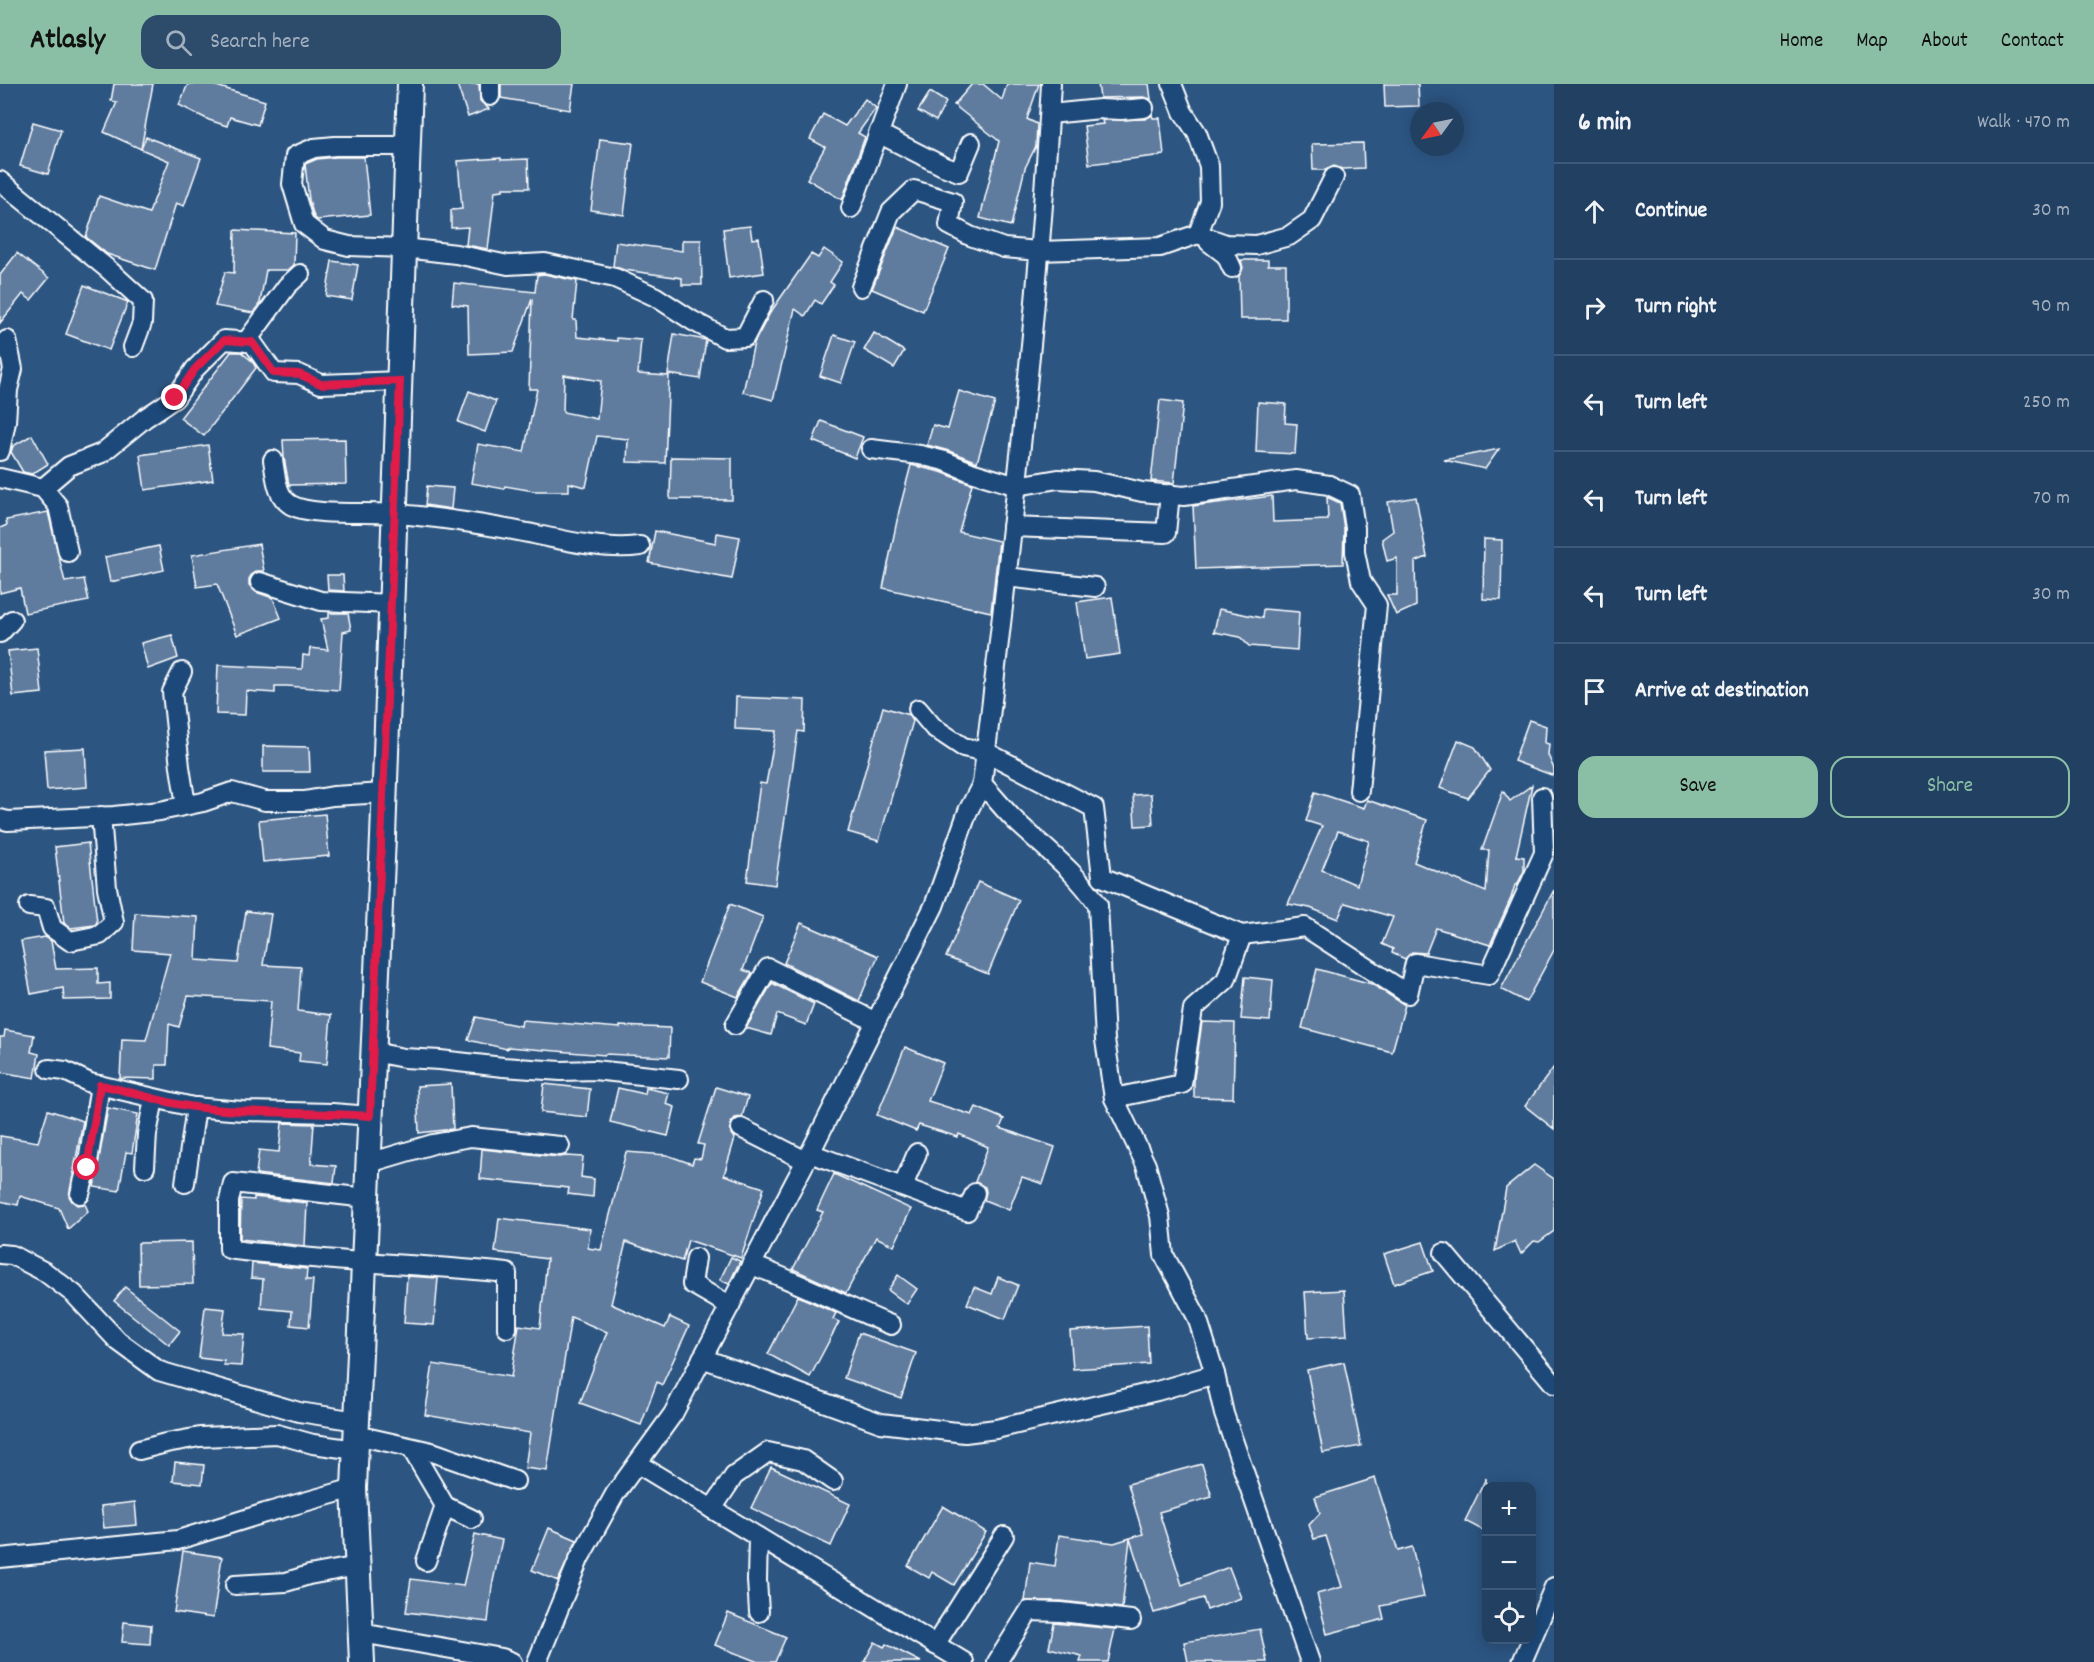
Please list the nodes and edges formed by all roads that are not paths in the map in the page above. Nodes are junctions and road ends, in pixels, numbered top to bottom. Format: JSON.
{"nodes":[{"id":1,"x":411,"y":84,"type":"edge"},
{"id":2,"x":897,"y":84,"type":"edge"},
{"id":3,"x":1051,"y":84,"type":"edge"},
{"id":4,"x":1172,"y":84,"type":"edge"},
{"id":5,"x":1144,"y":108,"type":"dead end"},
{"id":6,"x":1050,"y":114,"type":"junction"},
{"id":7,"x":878,"y":133,"type":"junction"},
{"id":8,"x":971,"y":143,"type":"dead end"},
{"id":9,"x":408,"y":146,"type":"junction"},
{"id":10,"x":1334,"y":177,"type":"dead end"},
{"id":11,"x":0,"y":181,"type":"edge"},
{"id":12,"x":851,"y":208,"type":"dead end"},
{"id":13,"x":1198,"y":234,"type":"junction"},
{"id":14,"x":404,"y":248,"type":"junction"},
{"id":15,"x":1039,"y":251,"type":"junction"},
{"id":16,"x":1232,"y":268,"type":"dead end"},
{"id":17,"x":300,"y":274,"type":"dead end"},
{"id":18,"x":861,"y":287,"type":"dead end"},
{"id":19,"x":764,"y":300,"type":"dead end"},
{"id":20,"x":7,"y":340,"type":"dead end"},
{"id":21,"x":246,"y":342,"type":"junction"},
{"id":22,"x":133,"y":347,"type":"dead end"},
{"id":23,"x":400,"y":381,"type":"junction"},
{"id":24,"x":872,"y":449,"type":"dead end"},
{"id":25,"x":0,"y":451,"type":"edge"},
{"id":26,"x":273,"y":460,"type":"dead end"},
{"id":27,"x":0,"y":478,"type":"edge"},
{"id":28,"x":1017,"y":486,"type":"junction"},
{"id":29,"x":43,"y":488,"type":"junction"},
{"id":30,"x":1170,"y":494,"type":"junction"},
{"id":31,"x":395,"y":514,"type":"junction"},
{"id":32,"x":1012,"y":527,"type":"junction"},
{"id":33,"x":640,"y":546,"type":"dead end"},
{"id":34,"x":68,"y":552,"type":"dead end"},
{"id":35,"x":1006,"y":577,"type":"junction"},
{"id":36,"x":260,"y":582,"type":"dead end"},
{"id":37,"x":1095,"y":587,"type":"dead end"},
{"id":38,"x":392,"y":604,"type":"junction"},
{"id":39,"x":182,"y":672,"type":"dead end"},
{"id":40,"x":918,"y":709,"type":"dead end"},
{"id":41,"x":986,"y":752,"type":"junction"},
{"id":42,"x":982,"y":784,"type":"junction"},
{"id":43,"x":1359,"y":791,"type":"dead end"},
{"id":44,"x":385,"y":793,"type":"junction"},
{"id":45,"x":1542,"y":796,"type":"dead end"},
{"id":46,"x":186,"y":805,"type":"junction"},
{"id":47,"x":101,"y":816,"type":"junction"},
{"id":48,"x":0,"y":819,"type":"edge"},
{"id":49,"x":29,"y":906,"type":"dead end"},
{"id":50,"x":1242,"y":935,"type":"junction"},
{"id":51,"x":876,"y":1022,"type":"junction"},
{"id":52,"x":735,"y":1025,"type":"dead end"},
{"id":53,"x":373,"y":1053,"type":"junction"},
{"id":54,"x":49,"y":1069,"type":"dead end"},
{"id":55,"x":679,"y":1079,"type":"dead end"},
{"id":56,"x":100,"y":1085,"type":"junction"},
{"id":57,"x":1114,"y":1098,"type":"junction"},
{"id":58,"x":154,"y":1099,"type":"junction"},
{"id":59,"x":196,"y":1107,"type":"junction"},
{"id":60,"x":370,"y":1116,"type":"junction"},
{"id":61,"x":741,"y":1128,"type":"dead end"},
{"id":62,"x":560,"y":1146,"type":"dead end"},
{"id":63,"x":917,"y":1153,"type":"dead end"},
{"id":64,"x":808,"y":1157,"type":"junction"},
{"id":65,"x":369,"y":1163,"type":"junction"},
{"id":66,"x":145,"y":1167,"type":"dead end"},
{"id":67,"x":185,"y":1183,"type":"dead end"},
{"id":68,"x":903,"y":1186,"type":"junction"},
{"id":69,"x":975,"y":1193,"type":"dead end"},
{"id":70,"x":80,"y":1194,"type":"dead end"},
{"id":71,"x":367,"y":1198,"type":"junction"},
{"id":72,"x":1444,"y":1253,"type":"dead end"},
{"id":73,"x":0,"y":1254,"type":"edge"},
{"id":74,"x":696,"y":1258,"type":"dead end"},
{"id":75,"x":364,"y":1263,"type":"junction"},
{"id":76,"x":751,"y":1265,"type":"junction"},
{"id":77,"x":730,"y":1306,"type":"junction"},
{"id":78,"x":891,"y":1325,"type":"dead end"},
{"id":79,"x":507,"y":1328,"type":"dead end"},
{"id":80,"x":702,"y":1358,"type":"junction"},
{"id":81,"x":1215,"y":1374,"type":"junction"},
{"id":82,"x":1554,"y":1384,"type":"edge"},
{"id":83,"x":356,"y":1435,"type":"junction"},
{"id":84,"x":411,"y":1448,"type":"junction"},
{"id":85,"x":139,"y":1450,"type":"dead end"},
{"id":86,"x":638,"y":1464,"type":"junction"},
{"id":87,"x":833,"y":1480,"type":"dead end"},
{"id":88,"x":515,"y":1481,"type":"dead end"},
{"id":89,"x":354,"y":1488,"type":"junction"},
{"id":90,"x":445,"y":1506,"type":"junction"},
{"id":91,"x":712,"y":1509,"type":"junction"},
{"id":92,"x":472,"y":1519,"type":"dead end"},
{"id":93,"x":1004,"y":1536,"type":"dead end"},
{"id":94,"x":758,"y":1537,"type":"junction"},
{"id":95,"x":0,"y":1558,"type":"edge"},
{"id":96,"x":426,"y":1561,"type":"dead end"},
{"id":97,"x":358,"y":1566,"type":"junction"},
{"id":98,"x":235,"y":1585,"type":"dead end"},
{"id":99,"x":1554,"y":1587,"type":"edge"},
{"id":100,"x":759,"y":1612,"type":"dead end"},
{"id":101,"x":1131,"y":1620,"type":"dead end"},
{"id":102,"x":361,"y":1633,"type":"junction"},
{"id":103,"x":935,"y":1645,"type":"junction"},
{"id":104,"x":362,"y":1662,"type":"edge"},
{"id":105,"x":512,"y":1662,"type":"edge"},
{"id":106,"x":537,"y":1662,"type":"edge"},
{"id":107,"x":964,"y":1662,"type":"edge"},
{"id":108,"x":997,"y":1662,"type":"edge"},
{"id":109,"x":1310,"y":1662,"type":"edge"},
{"id":110,"x":1522,"y":1662,"type":"edge"}],
"edges":[{"from":1,"to":9,"type":"main road"},
{"from":2,"to":7,"type":"street"},
{"from":3,"to":6,"type":"street"},
{"from":4,"to":13,"type":"street"},
{"from":5,"to":6,"type":"street"},
{"from":6,"to":15,"type":"street"},
{"from":7,"to":8,"type":"street"},
{"from":7,"to":12,"type":"street"},
{"from":9,"to":14,"type":"main road"},
{"from":9,"to":14,"type":"street"},
{"from":10,"to":13,"type":"street"},
{"from":11,"to":22,"type":"street"},
{"from":13,"to":15,"type":"street"},
{"from":13,"to":16,"type":"street"},
{"from":14,"to":19,"type":"street"},
{"from":14,"to":23,"type":"main road"},
{"from":15,"to":18,"type":"street"},
{"from":15,"to":28,"type":"street"},
{"from":17,"to":21,"type":"street"},
{"from":20,"to":25,"type":"street"},
{"from":21,"to":23,"type":"street"},
{"from":21,"to":29,"type":"street"},
{"from":23,"to":31,"type":"main road"},
{"from":24,"to":28,"type":"street"},
{"from":26,"to":31,"type":"street"},
{"from":27,"to":29,"type":"street"},
{"from":28,"to":30,"type":"street"},
{"from":28,"to":32,"type":"street"},
{"from":29,"to":34,"type":"street"},
{"from":30,"to":32,"type":"street"},
{"from":30,"to":43,"type":"street"},
{"from":31,"to":33,"type":"street"},
{"from":31,"to":38,"type":"main road"},
{"from":32,"to":35,"type":"street"},
{"from":35,"to":37,"type":"street"},
{"from":35,"to":41,"type":"street"},
{"from":36,"to":38,"type":"street"},
{"from":38,"to":44,"type":"main road"},
{"from":39,"to":46,"type":"street"},
{"from":40,"to":41,"type":"street"},
{"from":41,"to":42,"type":"street"},
{"from":41,"to":50,"type":"street"},
{"from":42,"to":51,"type":"street"},
{"from":42,"to":57,"type":"street"},
{"from":44,"to":46,"type":"street"},
{"from":44,"to":53,"type":"main road"},
{"from":45,"to":50,"type":"street"},
{"from":46,"to":47,"type":"street"},
{"from":47,"to":48,"type":"street"},
{"from":47,"to":49,"type":"street"},
{"from":50,"to":57,"type":"street"},
{"from":51,"to":52,"type":"street"},
{"from":51,"to":64,"type":"street"},
{"from":53,"to":55,"type":"street"},
{"from":53,"to":60,"type":"main road"},
{"from":54,"to":56,"type":"street"},
{"from":56,"to":58,"type":"street"},
{"from":56,"to":70,"type":"street"},
{"from":57,"to":81,"type":"street"},
{"from":58,"to":59,"type":"street"},
{"from":58,"to":66,"type":"street"},
{"from":59,"to":60,"type":"street"},
{"from":59,"to":67,"type":"street"},
{"from":60,"to":65,"type":"main road"},
{"from":61,"to":64,"type":"street"},
{"from":62,"to":65,"type":"street"},
{"from":63,"to":68,"type":"street"},
{"from":64,"to":68,"type":"street"},
{"from":64,"to":76,"type":"street"},
{"from":65,"to":71,"type":"main road"},
{"from":68,"to":69,"type":"street"},
{"from":71,"to":75,"type":"main road"},
{"from":71,"to":75,"type":"street"},
{"from":72,"to":82,"type":"street"},
{"from":73,"to":83,"type":"street"},
{"from":74,"to":77,"type":"street"},
{"from":75,"to":79,"type":"street"},
{"from":75,"to":83,"type":"main road"},
{"from":76,"to":77,"type":"street"},
{"from":76,"to":78,"type":"street"},
{"from":77,"to":80,"type":"street"},
{"from":80,"to":81,"type":"street"},
{"from":80,"to":86,"type":"street"},
{"from":81,"to":109,"type":"street"},
{"from":83,"to":84,"type":"street"},
{"from":83,"to":85,"type":"street"},
{"from":83,"to":89,"type":"main road"},
{"from":84,"to":88,"type":"street"},
{"from":84,"to":90,"type":"street"},
{"from":86,"to":91,"type":"street"},
{"from":86,"to":106,"type":"street"},
{"from":87,"to":91,"type":"street"},
{"from":89,"to":95,"type":"street"},
{"from":89,"to":97,"type":"main road"},
{"from":90,"to":92,"type":"street"},
{"from":90,"to":96,"type":"street"},
{"from":91,"to":94,"type":"street"},
{"from":93,"to":103,"type":"street"},
{"from":94,"to":100,"type":"street"},
{"from":94,"to":103,"type":"street"},
{"from":97,"to":98,"type":"street"},
{"from":97,"to":102,"type":"main road"},
{"from":99,"to":110,"type":"street"},
{"from":101,"to":108,"type":"street"},
{"from":102,"to":104,"type":"main road"},
{"from":102,"to":105,"type":"street"},
{"from":103,"to":107,"type":"street"}]}
